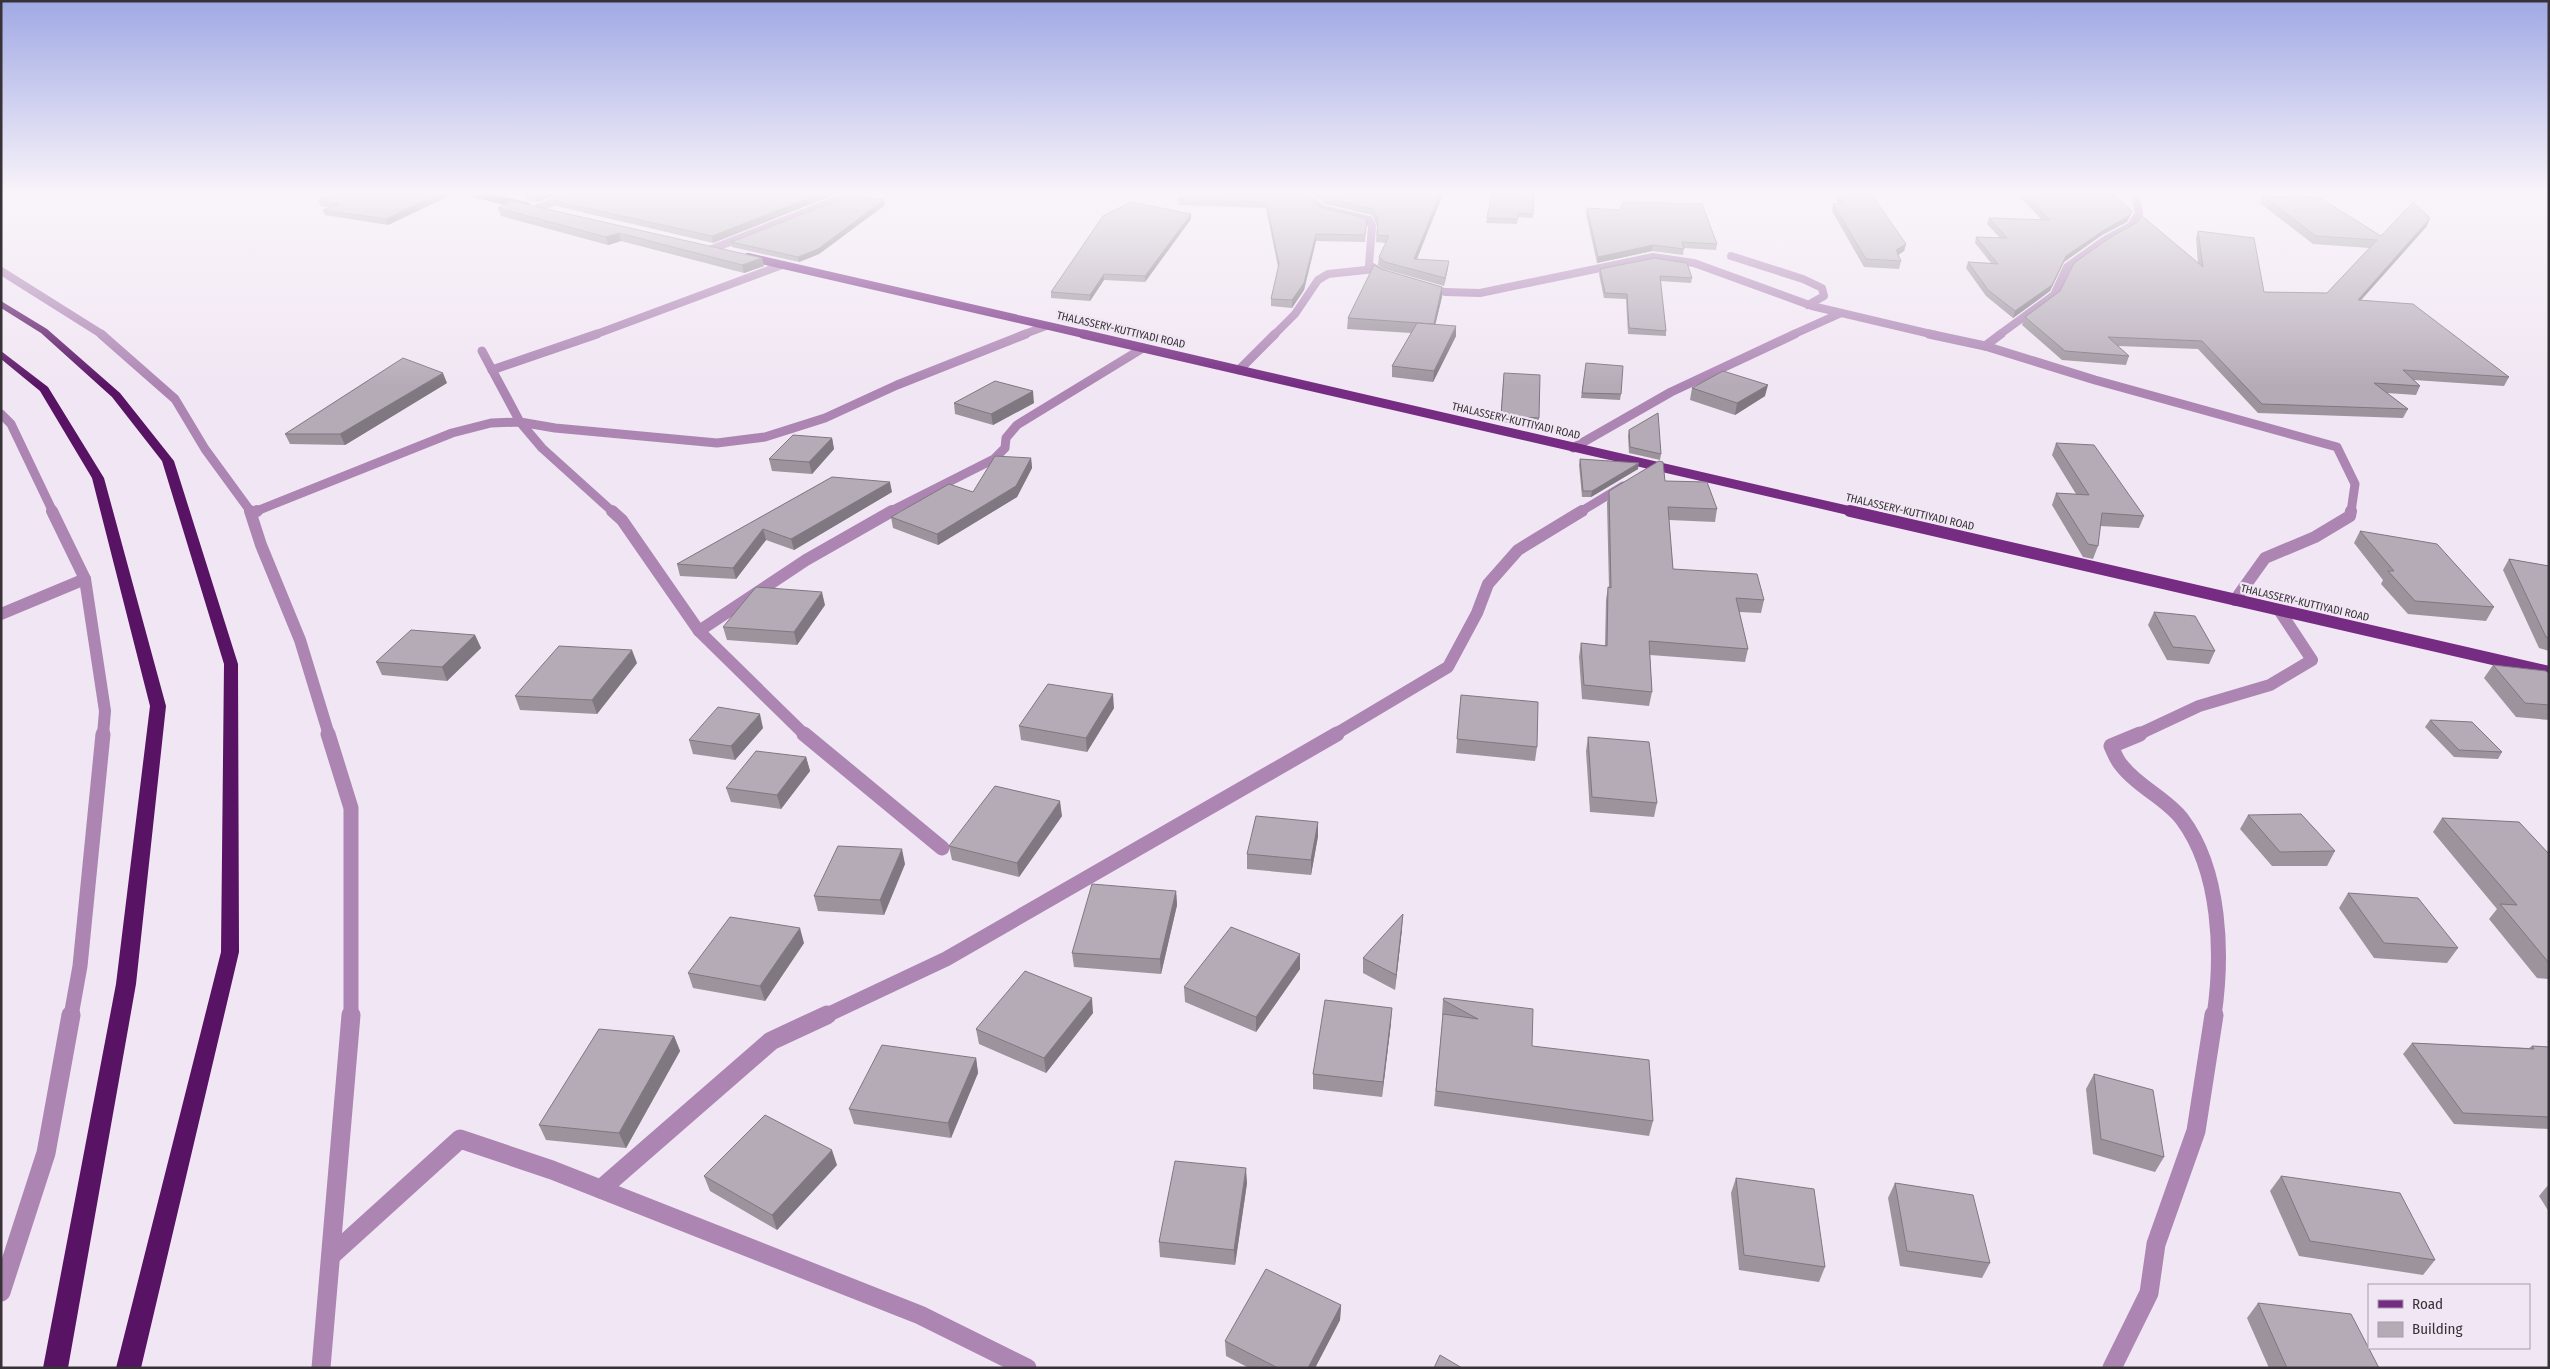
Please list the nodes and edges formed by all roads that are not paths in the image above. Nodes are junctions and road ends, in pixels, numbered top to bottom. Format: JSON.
{"nodes":[{"id":1,"x":751,"y":258,"type":"edge"},
{"id":2,"x":1369,"y":258,"type":"edge"},
{"id":3,"x":1649,"y":258,"type":"edge"},
{"id":4,"x":1674,"y":258,"type":"edge"},
{"id":5,"x":1737,"y":258,"type":"edge"},
{"id":6,"x":2080,"y":258,"type":"edge"},
{"id":7,"x":782,"y":265,"type":"junction"},
{"id":8,"x":1375,"y":269,"type":"junction"},
{"id":9,"x":1,"y":271,"type":"edge"},
{"id":10,"x":1400,"y":279,"type":"edge"},
{"id":11,"x":1418,"y":284,"type":"edge"},
{"id":12,"x":1,"y":304,"type":"edge"},
{"id":13,"x":1808,"y":304,"type":"junction"},
{"id":14,"x":1841,"y":313,"type":"junction"},
{"id":15,"x":1046,"y":326,"type":"junction"},
{"id":16,"x":1985,"y":346,"type":"junction"},
{"id":17,"x":1143,"y":348,"type":"junction"},
{"id":18,"x":482,"y":351,"type":"dead end"},
{"id":19,"x":1,"y":354,"type":"edge"},
{"id":20,"x":492,"y":370,"type":"junction"},
{"id":21,"x":1239,"y":370,"type":"junction"},
{"id":22,"x":1,"y":414,"type":"edge"},
{"id":23,"x":520,"y":422,"type":"junction"},
{"id":24,"x":1573,"y":448,"type":"junction"},
{"id":25,"x":1654,"y":466,"type":"junction"},
{"id":26,"x":252,"y":513,"type":"junction"},
{"id":27,"x":85,"y":579,"type":"junction"},
{"id":28,"x":2235,"y":600,"type":"junction"},
{"id":29,"x":2280,"y":610,"type":"junction"},
{"id":30,"x":1,"y":614,"type":"edge"},
{"id":31,"x":699,"y":631,"type":"junction"},
{"id":32,"x":2549,"y":672,"type":"edge"},
{"id":33,"x":942,"y":848,"type":"dead end"},
{"id":34,"x":601,"y":1189,"type":"junction"},
{"id":35,"x":332,"y":1255,"type":"junction"},
{"id":36,"x":1,"y":1292,"type":"edge"},
{"id":37,"x":55,"y":1368,"type":"edge"},
{"id":38,"x":128,"y":1368,"type":"edge"},
{"id":39,"x":320,"y":1368,"type":"edge"},
{"id":40,"x":1028,"y":1368,"type":"edge"},
{"id":41,"x":2112,"y":1368,"type":"edge"}],
"edges":[{"from":1,"to":7,"type":"main road","name":"THALASSERY-KUTTIYADI ROAD"},
{"from":2,"to":8,"type":"street"},
{"from":3,"to":11,"type":"street"},
{"from":4,"to":13,"type":"street"},
{"from":5,"to":13,"type":"street"},
{"from":6,"to":16,"type":"street"},
{"from":7,"to":15,"type":"main road","name":"THALASSERY-KUTTIYADI ROAD"},
{"from":7,"to":20,"type":"street"},
{"from":8,"to":10,"type":"street"},
{"from":8,"to":21,"type":"street"},
{"from":9,"to":26,"type":"street"},
{"from":12,"to":38,"type":"highway"},
{"from":13,"to":14,"type":"street"},
{"from":14,"to":16,"type":"street"},
{"from":14,"to":24,"type":"street"},
{"from":15,"to":17,"type":"main road","name":"THALASSERY-KUTTIYADI ROAD"},
{"from":15,"to":23,"type":"street"},
{"from":16,"to":28,"type":"street"},
{"from":17,"to":21,"type":"main road","name":"THALASSERY-KUTTIYADI ROAD"},
{"from":17,"to":31,"type":"street"},
{"from":18,"to":20,"type":"street"},
{"from":19,"to":37,"type":"highway"},
{"from":20,"to":23,"type":"street"},
{"from":21,"to":24,"type":"main road","name":"THALASSERY-KUTTIYADI ROAD"},
{"from":22,"to":27,"type":"street"},
{"from":23,"to":26,"type":"street"},
{"from":23,"to":31,"type":"street"},
{"from":24,"to":25,"type":"main road","name":"THALASSERY-KUTTIYADI ROAD"},
{"from":25,"to":28,"type":"main road","name":"THALASSERY-KUTTIYADI ROAD"},
{"from":25,"to":34,"type":"street"},
{"from":26,"to":35,"type":"street"},
{"from":27,"to":30,"type":"street"},
{"from":27,"to":36,"type":"street"},
{"from":28,"to":29,"type":"main road","name":"THALASSERY-KUTTIYADI ROAD"},
{"from":29,"to":32,"type":"main road","name":"THALASSERY-KUTTIYADI ROAD"},
{"from":29,"to":41,"type":"street"},
{"from":31,"to":33,"type":"street"},
{"from":34,"to":35,"type":"street"},
{"from":34,"to":40,"type":"street"},
{"from":35,"to":39,"type":"street"}]}
